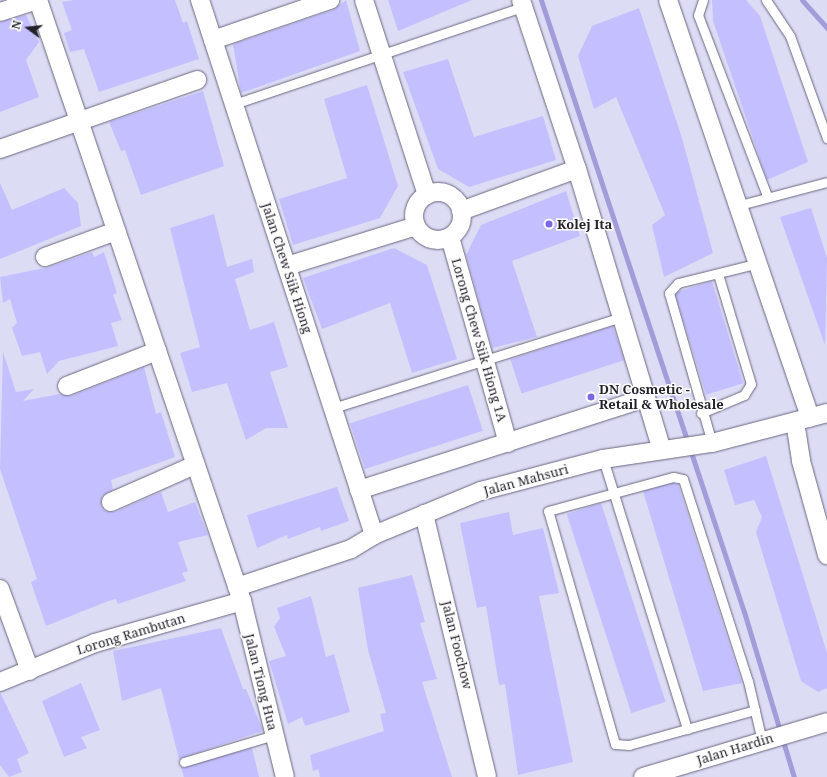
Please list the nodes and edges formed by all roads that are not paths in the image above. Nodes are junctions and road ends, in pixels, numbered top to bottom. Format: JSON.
{"nodes":[{"id":1,"x":38,"y":0,"type":"edge"},
{"id":2,"x":200,"y":0,"type":"edge"},
{"id":3,"x":330,"y":0,"type":"edge"},
{"id":4,"x":364,"y":0,"type":"edge"},
{"id":5,"x":668,"y":0,"type":"edge"},
{"id":6,"x":703,"y":0,"type":"edge"},
{"id":7,"x":766,"y":0,"type":"edge"},
{"id":8,"x":522,"y":3,"type":"edge"},
{"id":9,"x":0,"y":12,"type":"edge"},
{"id":10,"x":213,"y":40,"type":"junction"},
{"id":11,"x":381,"y":54,"type":"junction"},
{"id":12,"x":197,"y":80,"type":"dead end"},
{"id":13,"x":234,"y":104,"type":"junction"},
{"id":14,"x":79,"y":122,"type":"junction"},
{"id":15,"x":827,"y":138,"type":"edge"},
{"id":16,"x":0,"y":149,"type":"edge"},
{"id":17,"x":577,"y":170,"type":"junction"},
{"id":18,"x":827,"y":182,"type":"edge"},
{"id":19,"x":427,"y":195,"type":"junction"},
{"id":20,"x":767,"y":196,"type":"junction"},
{"id":21,"x":736,"y":206,"type":"junction"},
{"id":22,"x":461,"y":211,"type":"junction"},
{"id":23,"x":416,"y":226,"type":"junction"},
{"id":24,"x":116,"y":231,"type":"junction"},
{"id":25,"x":450,"y":236,"type":"junction"},
{"id":26,"x":46,"y":257,"type":"dead end"},
{"id":27,"x":759,"y":263,"type":"junction"},
{"id":28,"x":287,"y":266,"type":"junction"},
{"id":29,"x":718,"y":274,"type":"junction"},
{"id":30,"x":622,"y":317,"type":"junction"},
{"id":31,"x":157,"y":350,"type":"junction"},
{"id":32,"x":485,"y":360,"type":"junction"},
{"id":33,"x":67,"y":386,"type":"dead end"},
{"id":34,"x":646,"y":398,"type":"junction"},
{"id":35,"x":333,"y":408,"type":"junction"},
{"id":36,"x":701,"y":413,"type":"junction"},
{"id":37,"x":827,"y":413,"type":"edge"},
{"id":38,"x":802,"y":420,"type":"junction"},
{"id":39,"x":508,"y":443,"type":"junction"},
{"id":40,"x":709,"y":443,"type":"junction"},
{"id":41,"x":670,"y":448,"type":"junction"},
{"id":42,"x":603,"y":459,"type":"junction"},
{"id":43,"x":195,"y":465,"type":"junction"},
{"id":44,"x":359,"y":490,"type":"junction"},
{"id":45,"x":613,"y":492,"type":"junction"},
{"id":46,"x":111,"y":502,"type":"dead end"},
{"id":47,"x":424,"y":514,"type":"junction"},
{"id":48,"x":374,"y":535,"type":"junction"},
{"id":49,"x":827,"y":555,"type":"edge"},
{"id":50,"x":0,"y":589,"type":"edge"},
{"id":51,"x":239,"y":594,"type":"junction"},
{"id":52,"x":30,"y":671,"type":"junction"},
{"id":53,"x":0,"y":682,"type":"edge"},
{"id":54,"x":755,"y":710,"type":"junction"},
{"id":55,"x":827,"y":722,"type":"edge"},
{"id":56,"x":687,"y":729,"type":"junction"},
{"id":57,"x":274,"y":735,"type":"junction"},
{"id":58,"x":770,"y":738,"type":"junction"},
{"id":59,"x":184,"y":762,"type":"dead end"},
{"id":60,"x":285,"y":777,"type":"edge"},
{"id":61,"x":487,"y":777,"type":"edge"},
{"id":62,"x":643,"y":777,"type":"edge"}],
"edges":[{"from":1,"to":9,"type":"street"},
{"from":1,"to":14,"type":"street","name":"Jalan Tiong Hua"},
{"from":2,"to":10,"type":"street","name":"Jalan Chew Siik Hiong"},
{"from":3,"to":10,"type":"street"},
{"from":4,"to":11,"type":"street"},
{"from":5,"to":21,"type":"street"},
{"from":6,"to":20,"type":"lane"},
{"from":7,"to":15,"type":"lane"},
{"from":8,"to":11,"type":"lane"},
{"from":8,"to":17,"type":"street"},
{"from":10,"to":13,"type":"street","name":"Jalan Chew Siik Hiong"},
{"from":11,"to":13,"type":"lane"},
{"from":11,"to":19,"type":"street"},
{"from":12,"to":14,"type":"street"},
{"from":13,"to":28,"type":"street","name":"Jalan Chew Siik Hiong"},
{"from":14,"to":16,"type":"street"},
{"from":14,"to":24,"type":"street","name":"Jalan Tiong Hua"},
{"from":17,"to":22,"type":"street"},
{"from":17,"to":30,"type":"street"},
{"from":18,"to":20,"type":"lane"},
{"from":19,"to":22,"type":"street"},
{"from":19,"to":23,"type":"street"},
{"from":20,"to":21,"type":"lane"},
{"from":21,"to":27,"type":"street"},
{"from":22,"to":25,"type":"street"},
{"from":23,"to":25,"type":"street"},
{"from":23,"to":28,"type":"street"},
{"from":24,"to":26,"type":"street"},
{"from":24,"to":31,"type":"street","name":"Jalan Tiong Hua"},
{"from":25,"to":32,"type":"street","name":"Lorong Chew Siik Hiong 1A"},
{"from":27,"to":29,"type":"lane"},
{"from":27,"to":38,"type":"street"},
{"from":28,"to":35,"type":"street","name":"Jalan Chew Siik Hiong"},
{"from":29,"to":36,"type":"lane"},
{"from":29,"to":36,"type":"lane"},
{"from":30,"to":32,"type":"lane"},
{"from":30,"to":34,"type":"street"},
{"from":31,"to":33,"type":"street"},
{"from":31,"to":43,"type":"street","name":"Jalan Tiong Hua"},
{"from":32,"to":35,"type":"lane"},
{"from":32,"to":39,"type":"street","name":"Lorong Chew Siik Hiong 1A"},
{"from":34,"to":39,"type":"street"},
{"from":34,"to":41,"type":"street"},
{"from":35,"to":44,"type":"street","name":"Jalan Chew Siik Hiong"},
{"from":36,"to":40,"type":"lane"},
{"from":37,"to":38,"type":"street","name":"Jalan Mahsuri"},
{"from":38,"to":40,"type":"street","name":"Jalan Mahsuri"},
{"from":38,"to":49,"type":"street"},
{"from":39,"to":44,"type":"street"},
{"from":40,"to":41,"type":"street","name":"Jalan Mahsuri"},
{"from":41,"to":42,"type":"street","name":"Jalan Mahsuri"},
{"from":42,"to":45,"type":"lane"},
{"from":42,"to":47,"type":"street","name":"Jalan Mahsuri"},
{"from":43,"to":46,"type":"street"},
{"from":43,"to":51,"type":"street","name":"Jalan Tiong Hua"},
{"from":44,"to":48,"type":"street","name":"Jalan Chew Siik Hiong"},
{"from":45,"to":54,"type":"lane"},
{"from":45,"to":56,"type":"lane"},
{"from":45,"to":56,"type":"lane"},
{"from":47,"to":48,"type":"street","name":"Jalan Mahsuri"},
{"from":47,"to":61,"type":"street","name":"Jalan Foochow"},
{"from":48,"to":51,"type":"street","name":"Jalan Mahsuri"},
{"from":50,"to":52,"type":"street"},
{"from":51,"to":52,"type":"street","name":"Lorong Rambutan"},
{"from":51,"to":57,"type":"street","name":"Jalan Tiong Hua"},
{"from":52,"to":53,"type":"street","name":"Lorong Rambutan"},
{"from":54,"to":56,"type":"lane"},
{"from":54,"to":58,"type":"lane"},
{"from":55,"to":58,"type":"street","name":"Jalan Hardin"},
{"from":57,"to":59,"type":"lane"},
{"from":57,"to":60,"type":"street","name":"Jalan Tiong Hua"},
{"from":58,"to":62,"type":"street","name":"Jalan Hardin"}]}
